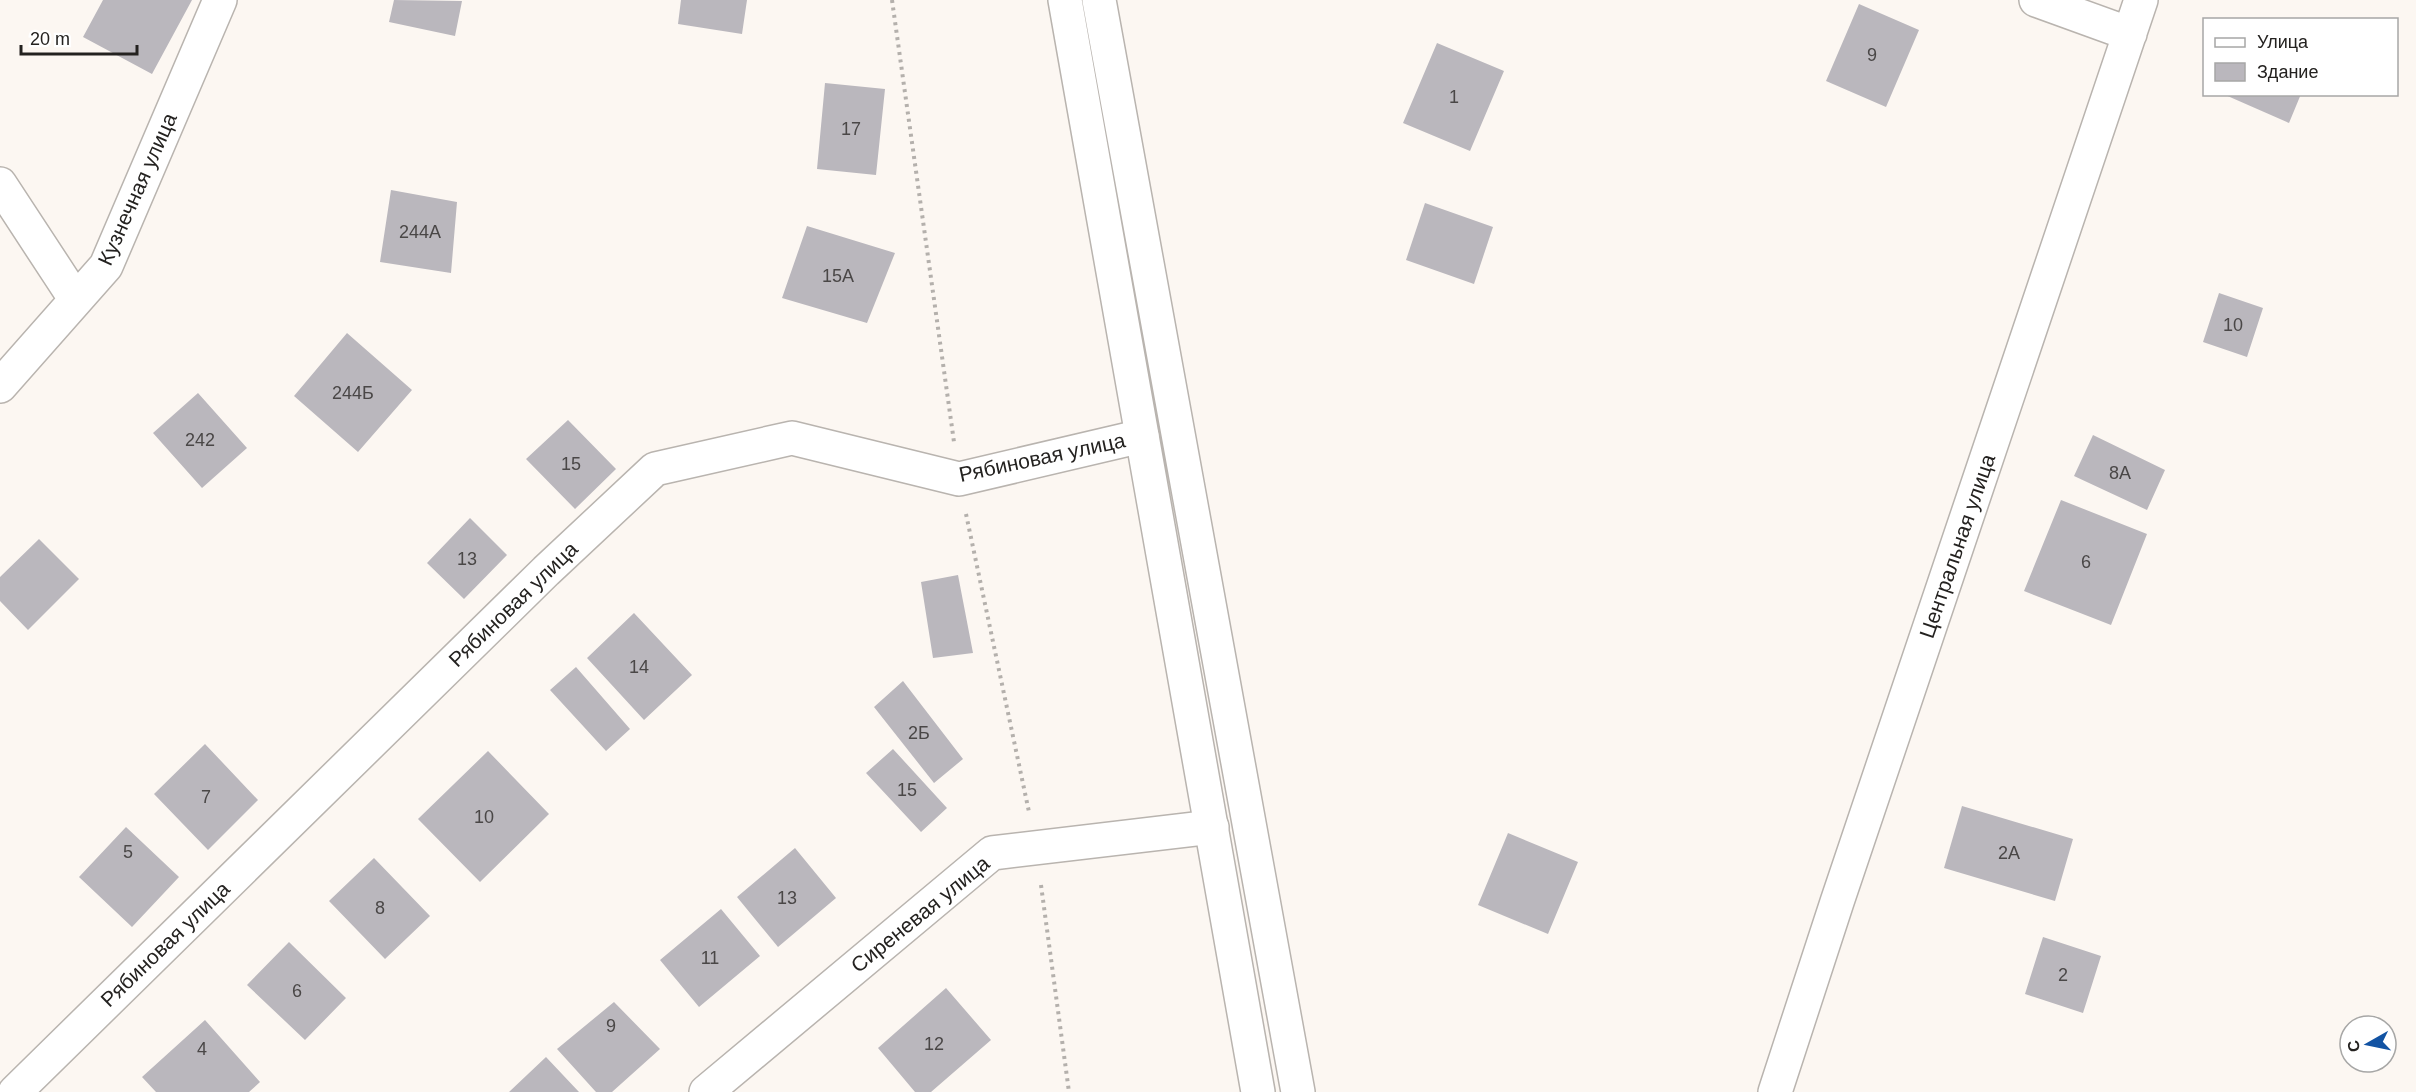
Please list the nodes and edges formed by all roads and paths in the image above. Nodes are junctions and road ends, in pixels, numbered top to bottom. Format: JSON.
{"nodes":[{"id":1,"x":220,"y":0,"type":"edge"},
{"id":2,"x":892,"y":0,"type":"edge"},
{"id":3,"x":1065,"y":0,"type":"edge"},
{"id":4,"x":1099,"y":0,"type":"edge"},
{"id":5,"x":2037,"y":0,"type":"edge"},
{"id":6,"x":2141,"y":0,"type":"edge"},
{"id":7,"x":2130,"y":34,"type":"junction"},
{"id":8,"x":0,"y":184,"type":"edge"},
{"id":9,"x":76,"y":300,"type":"junction"},
{"id":10,"x":0,"y":386,"type":"edge"},
{"id":11,"x":1142,"y":436,"type":"junction"},
{"id":12,"x":959,"y":479,"type":"junction"},
{"id":13,"x":1212,"y":827,"type":"junction"},
{"id":14,"x":1036,"y":848,"type":"junction"},
{"id":15,"x":15,"y":1092,"type":"edge"},
{"id":16,"x":706,"y":1092,"type":"edge"},
{"id":17,"x":1069,"y":1092,"type":"edge"},
{"id":18,"x":1258,"y":1092,"type":"edge"},
{"id":19,"x":1298,"y":1092,"type":"edge"},
{"id":20,"x":1775,"y":1092,"type":"edge"}],
"edges":[{"from":1,"to":9,"type":"street","name":"Кузнечная улица"},
{"from":2,"to":12,"type":"path"},
{"from":3,"to":11,"type":"street"},
{"from":4,"to":19,"type":"street"},
{"from":5,"to":7,"type":"street"},
{"from":6,"to":7,"type":"street","name":"Центральная улица"},
{"from":7,"to":20,"type":"street","name":"Центральная улица"},
{"from":8,"to":9,"type":"street"},
{"from":9,"to":10,"type":"street","name":"Кузнечная улица"},
{"from":11,"to":12,"type":"street","name":"Рябиновая улица"},
{"from":11,"to":13,"type":"street"},
{"from":12,"to":14,"type":"path"},
{"from":12,"to":15,"type":"street","name":"Рябиновая улица"},
{"from":13,"to":14,"type":"street","name":"Сиреневая улица"},
{"from":13,"to":18,"type":"street"},
{"from":14,"to":16,"type":"street","name":"Сиреневая улица"},
{"from":14,"to":17,"type":"path"}]}
